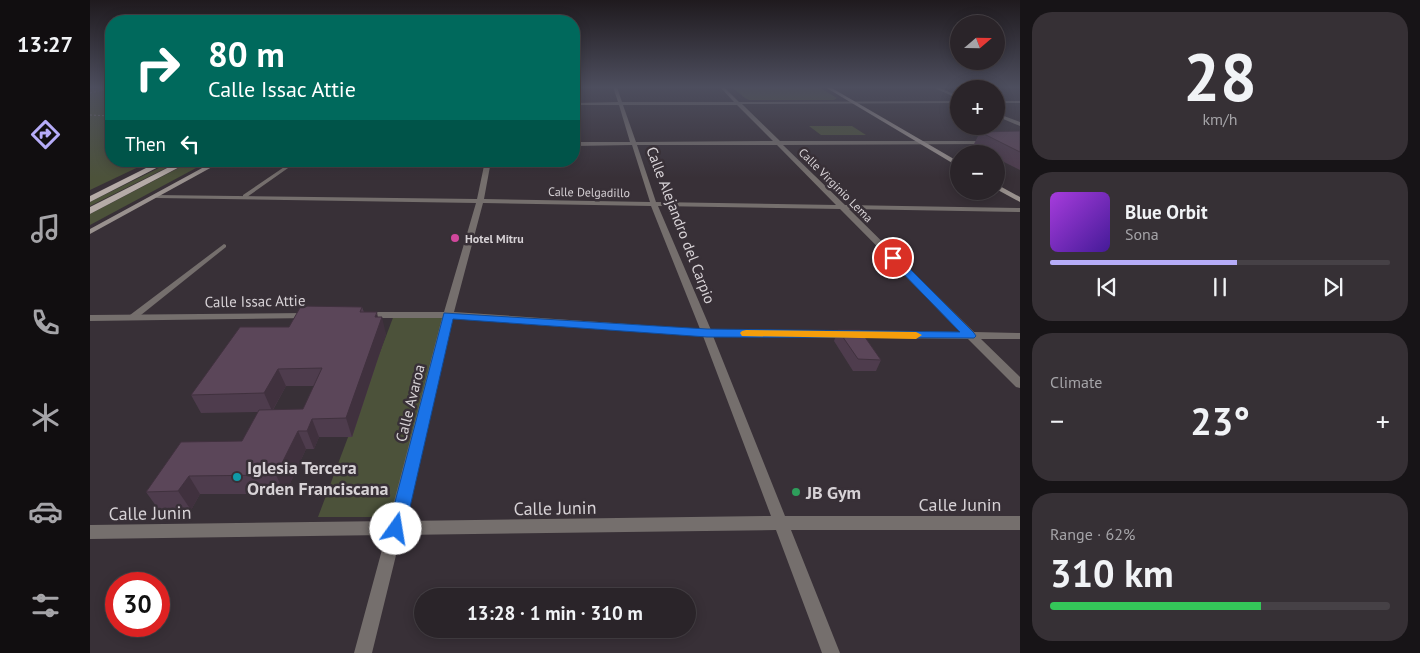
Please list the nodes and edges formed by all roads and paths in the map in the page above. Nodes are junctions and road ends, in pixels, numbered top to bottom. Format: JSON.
{"nodes":[{"id":1,"x":625,"y":117,"type":"edge"},
{"id":2,"x":752,"y":117,"type":"edge"},
{"id":3,"x":877,"y":117,"type":"edge"},
{"id":4,"x":1005,"y":118,"type":"edge"},
{"id":5,"x":1020,"y":124,"type":"edge"},
{"id":6,"x":920,"y":142,"type":"junction"},
{"id":7,"x":1000,"y":142,"type":"edge"},
{"id":8,"x":778,"y":143,"type":"junction"},
{"id":9,"x":580,"y":144,"type":"edge"},
{"id":10,"x":634,"y":144,"type":"junction"},
{"id":11,"x":950,"y":159,"type":"edge"},
{"id":12,"x":154,"y":167,"type":"edge"},
{"id":13,"x":175,"y":167,"type":"edge"},
{"id":14,"x":209,"y":167,"type":"edge"},
{"id":15,"x":287,"y":167,"type":"edge"},
{"id":16,"x":487,"y":167,"type":"edge"},
{"id":17,"x":1005,"y":191,"type":"edge"},
{"id":18,"x":157,"y":196,"type":"junction"},
{"id":19,"x":244,"y":196,"type":"junction"},
{"id":20,"x":90,"y":199,"type":"edge"},
{"id":21,"x":1020,"y":200,"type":"edge"},
{"id":22,"x":481,"y":202,"type":"junction"},
{"id":23,"x":654,"y":205,"type":"junction"},
{"id":24,"x":842,"y":206,"type":"junction"},
{"id":25,"x":1020,"y":210,"type":"edge"},
{"id":26,"x":90,"y":211,"type":"edge"},
{"id":27,"x":90,"y":232,"type":"edge"},
{"id":28,"x":224,"y":246,"type":"dead end"},
{"id":29,"x":355,"y":315,"type":"edge"},
{"id":30,"x":448,"y":315,"type":"junction"},
{"id":31,"x":317,"y":316,"type":"edge"},
{"id":32,"x":133,"y":317,"type":"junction"},
{"id":33,"x":90,"y":318,"type":"edge"},
{"id":34,"x":707,"y":333,"type":"junction"},
{"id":35,"x":970,"y":336,"type":"junction"},
{"id":36,"x":1020,"y":336,"type":"edge"},
{"id":37,"x":1020,"y":384,"type":"edge"},
{"id":38,"x":780,"y":523,"type":"junction"},
{"id":39,"x":1020,"y":523,"type":"edge"},
{"id":40,"x":396,"y":529,"type":"junction"},
{"id":41,"x":90,"y":532,"type":"edge"},
{"id":42,"x":363,"y":653,"type":"edge"},
{"id":43,"x":831,"y":653,"type":"edge"}],
"edges":[{"from":1,"to":10,"type":"street","name":"Calle Alejandro del Carpio"},
{"from":2,"to":8,"type":"street","name":"Calle Virginio Lema"},
{"from":3,"to":6,"type":"street"},
{"from":4,"to":5,"type":"street"},
{"from":6,"to":7,"type":"street"},
{"from":6,"to":8,"type":"street"},
{"from":6,"to":11,"type":"street"},
{"from":8,"to":10,"type":"street"},
{"from":8,"to":24,"type":"street","name":"Calle Virginio Lema"},
{"from":9,"to":10,"type":"street"},
{"from":10,"to":23,"type":"street","name":"Calle Alejandro del Carpio"},
{"from":12,"to":20,"type":"main road"},
{"from":13,"to":26,"type":"main road"},
{"from":14,"to":18,"type":"street"},
{"from":15,"to":19,"type":"lane"},
{"from":16,"to":22,"type":"street","name":"Calle Avaroa"},
{"from":17,"to":21,"type":"street"},
{"from":18,"to":19,"type":"street","name":"Calle Delgadillo"},
{"from":18,"to":27,"type":"street"},
{"from":19,"to":22,"type":"street","name":"Calle Delgadillo"},
{"from":22,"to":23,"type":"street","name":"Calle Delgadillo"},
{"from":22,"to":30,"type":"street","name":"Calle Avaroa"},
{"from":23,"to":24,"type":"street","name":"Calle Delgadillo"},
{"from":23,"to":34,"type":"street","name":"Calle Alejandro del Carpio"},
{"from":24,"to":25,"type":"street","name":"Calle Delgadillo"},
{"from":24,"to":35,"type":"street","name":"Calle Virginio Lema"},
{"from":28,"to":32,"type":"lane"},
{"from":29,"to":30,"type":"street"},
{"from":30,"to":34,"type":"street"},
{"from":30,"to":40,"type":"street","name":"Calle Avaroa"},
{"from":31,"to":32,"type":"street","name":"Calle Issac Attie"},
{"from":32,"to":33,"type":"street","name":"Calle Issac Attie"},
{"from":34,"to":35,"type":"street"},
{"from":34,"to":38,"type":"street","name":"Calle Alejandro del Carpio"},
{"from":35,"to":36,"type":"street"},
{"from":35,"to":37,"type":"street","name":"Calle Virginio Lema"},
{"from":38,"to":39,"type":"street","name":"Calle Junin"},
{"from":38,"to":40,"type":"street","name":"Calle Junin"},
{"from":38,"to":43,"type":"street","name":"Calle Alejandro del Carpio"},
{"from":40,"to":41,"type":"street","name":"Calle Junin"},
{"from":40,"to":42,"type":"street","name":"Calle Avaroa"}]}
